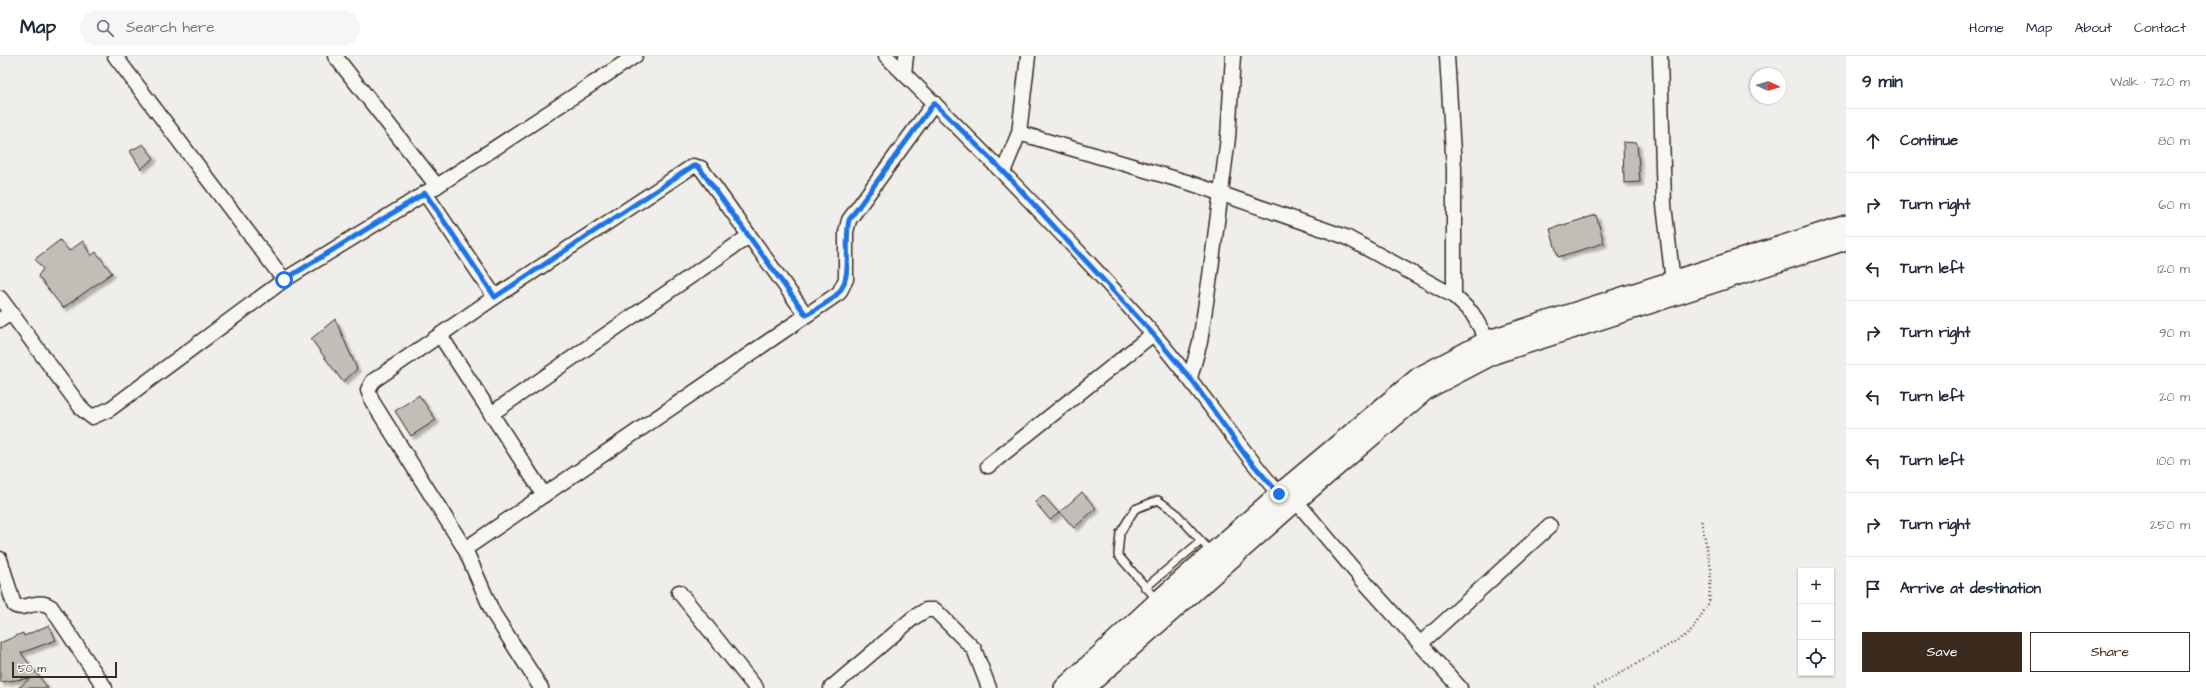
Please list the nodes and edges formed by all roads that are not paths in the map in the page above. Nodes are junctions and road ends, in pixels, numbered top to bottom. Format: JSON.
{"nodes":[{"id":1,"x":115,"y":56,"type":"edge"},
{"id":2,"x":335,"y":56,"type":"edge"},
{"id":3,"x":635,"y":56,"type":"edge"},
{"id":4,"x":886,"y":56,"type":"edge"},
{"id":5,"x":906,"y":56,"type":"edge"},
{"id":6,"x":1028,"y":56,"type":"edge"},
{"id":7,"x":1233,"y":56,"type":"edge"},
{"id":8,"x":1447,"y":56,"type":"edge"},
{"id":9,"x":1660,"y":56,"type":"edge"},
{"id":10,"x":904,"y":74,"type":"junction"},
{"id":11,"x":934,"y":103,"type":"junction"},
{"id":12,"x":1019,"y":133,"type":"junction"},
{"id":13,"x":1004,"y":172,"type":"junction"},
{"id":14,"x":437,"y":186,"type":"junction"},
{"id":15,"x":425,"y":193,"type":"junction"},
{"id":16,"x":1220,"y":193,"type":"junction"},
{"id":17,"x":1846,"y":225,"type":"edge"},
{"id":18,"x":750,"y":236,"type":"junction"},
{"id":19,"x":1846,"y":240,"type":"edge"},
{"id":20,"x":284,"y":280,"type":"junction"},
{"id":21,"x":1673,"y":282,"type":"junction"},
{"id":22,"x":1454,"y":296,"type":"junction"},
{"id":23,"x":495,"y":297,"type":"junction"},
{"id":24,"x":0,"y":298,"type":"edge"},
{"id":25,"x":806,"y":315,"type":"junction"},
{"id":26,"x":5,"y":316,"type":"edge"},
{"id":27,"x":1153,"y":334,"type":"junction"},
{"id":28,"x":440,"y":335,"type":"junction"},
{"id":29,"x":1492,"y":347,"type":"junction"},
{"id":30,"x":1190,"y":378,"type":"junction"},
{"id":31,"x":491,"y":414,"type":"junction"},
{"id":32,"x":988,"y":466,"type":"dead end"},
{"id":33,"x":1279,"y":494,"type":"junction"},
{"id":34,"x":544,"y":495,"type":"junction"},
{"id":35,"x":1296,"y":501,"type":"junction"},
{"id":36,"x":1550,"y":526,"type":"dead end"},
{"id":37,"x":1207,"y":547,"type":"junction"},
{"id":38,"x":465,"y":549,"type":"junction"},
{"id":39,"x":0,"y":559,"type":"edge"},
{"id":40,"x":1187,"y":575,"type":"junction"},
{"id":41,"x":680,"y":592,"type":"dead end"},
{"id":42,"x":1152,"y":594,"type":"junction"},
{"id":43,"x":1420,"y":644,"type":"junction"},
{"id":44,"x":105,"y":688,"type":"edge"},
{"id":45,"x":541,"y":688,"type":"edge"},
{"id":46,"x":756,"y":688,"type":"edge"},
{"id":47,"x":832,"y":688,"type":"edge"},
{"id":48,"x":988,"y":688,"type":"edge"},
{"id":49,"x":1064,"y":688,"type":"edge"},
{"id":50,"x":1085,"y":688,"type":"edge"},
{"id":51,"x":1460,"y":688,"type":"edge"}],
"edges":[{"from":1,"to":20,"type":"street"},
{"from":2,"to":14,"type":"street"},
{"from":3,"to":14,"type":"street"},
{"from":4,"to":10,"type":"street"},
{"from":5,"to":10,"type":"street"},
{"from":6,"to":12,"type":"street"},
{"from":7,"to":16,"type":"street"},
{"from":8,"to":22,"type":"street"},
{"from":9,"to":21,"type":"street"},
{"from":10,"to":11,"type":"street"},
{"from":11,"to":13,"type":"street"},
{"from":11,"to":25,"type":"street"},
{"from":12,"to":13,"type":"street"},
{"from":12,"to":16,"type":"street"},
{"from":13,"to":27,"type":"street"},
{"from":14,"to":15,"type":"street"},
{"from":15,"to":20,"type":"street"},
{"from":15,"to":23,"type":"street"},
{"from":16,"to":22,"type":"street"},
{"from":16,"to":30,"type":"street"},
{"from":17,"to":21,"type":"main road"},
{"from":18,"to":23,"type":"street"},
{"from":18,"to":25,"type":"street"},
{"from":18,"to":31,"type":"street"},
{"from":19,"to":29,"type":"main road"},
{"from":20,"to":26,"type":"street"},
{"from":21,"to":29,"type":"main road"},
{"from":22,"to":29,"type":"street"},
{"from":23,"to":28,"type":"street"},
{"from":24,"to":26,"type":"street"},
{"from":25,"to":34,"type":"street"},
{"from":27,"to":30,"type":"street"},
{"from":27,"to":32,"type":"street"},
{"from":28,"to":31,"type":"street"},
{"from":28,"to":38,"type":"street"},
{"from":29,"to":33,"type":"main road"},
{"from":29,"to":35,"type":"main road"},
{"from":30,"to":33,"type":"street"},
{"from":31,"to":34,"type":"street"},
{"from":33,"to":37,"type":"main road"},
{"from":34,"to":38,"type":"street"},
{"from":35,"to":40,"type":"main road"},
{"from":35,"to":43,"type":"street"},
{"from":36,"to":43,"type":"street"},
{"from":37,"to":40,"type":"main road"},
{"from":37,"to":42,"type":"lane"},
{"from":38,"to":45,"type":"street"},
{"from":39,"to":44,"type":"street"},
{"from":40,"to":42,"type":"main road"},
{"from":40,"to":50,"type":"main road"},
{"from":41,"to":46,"type":"street"},
{"from":42,"to":49,"type":"main road"},
{"from":43,"to":51,"type":"street"},
{"from":47,"to":48,"type":"street"}]}
